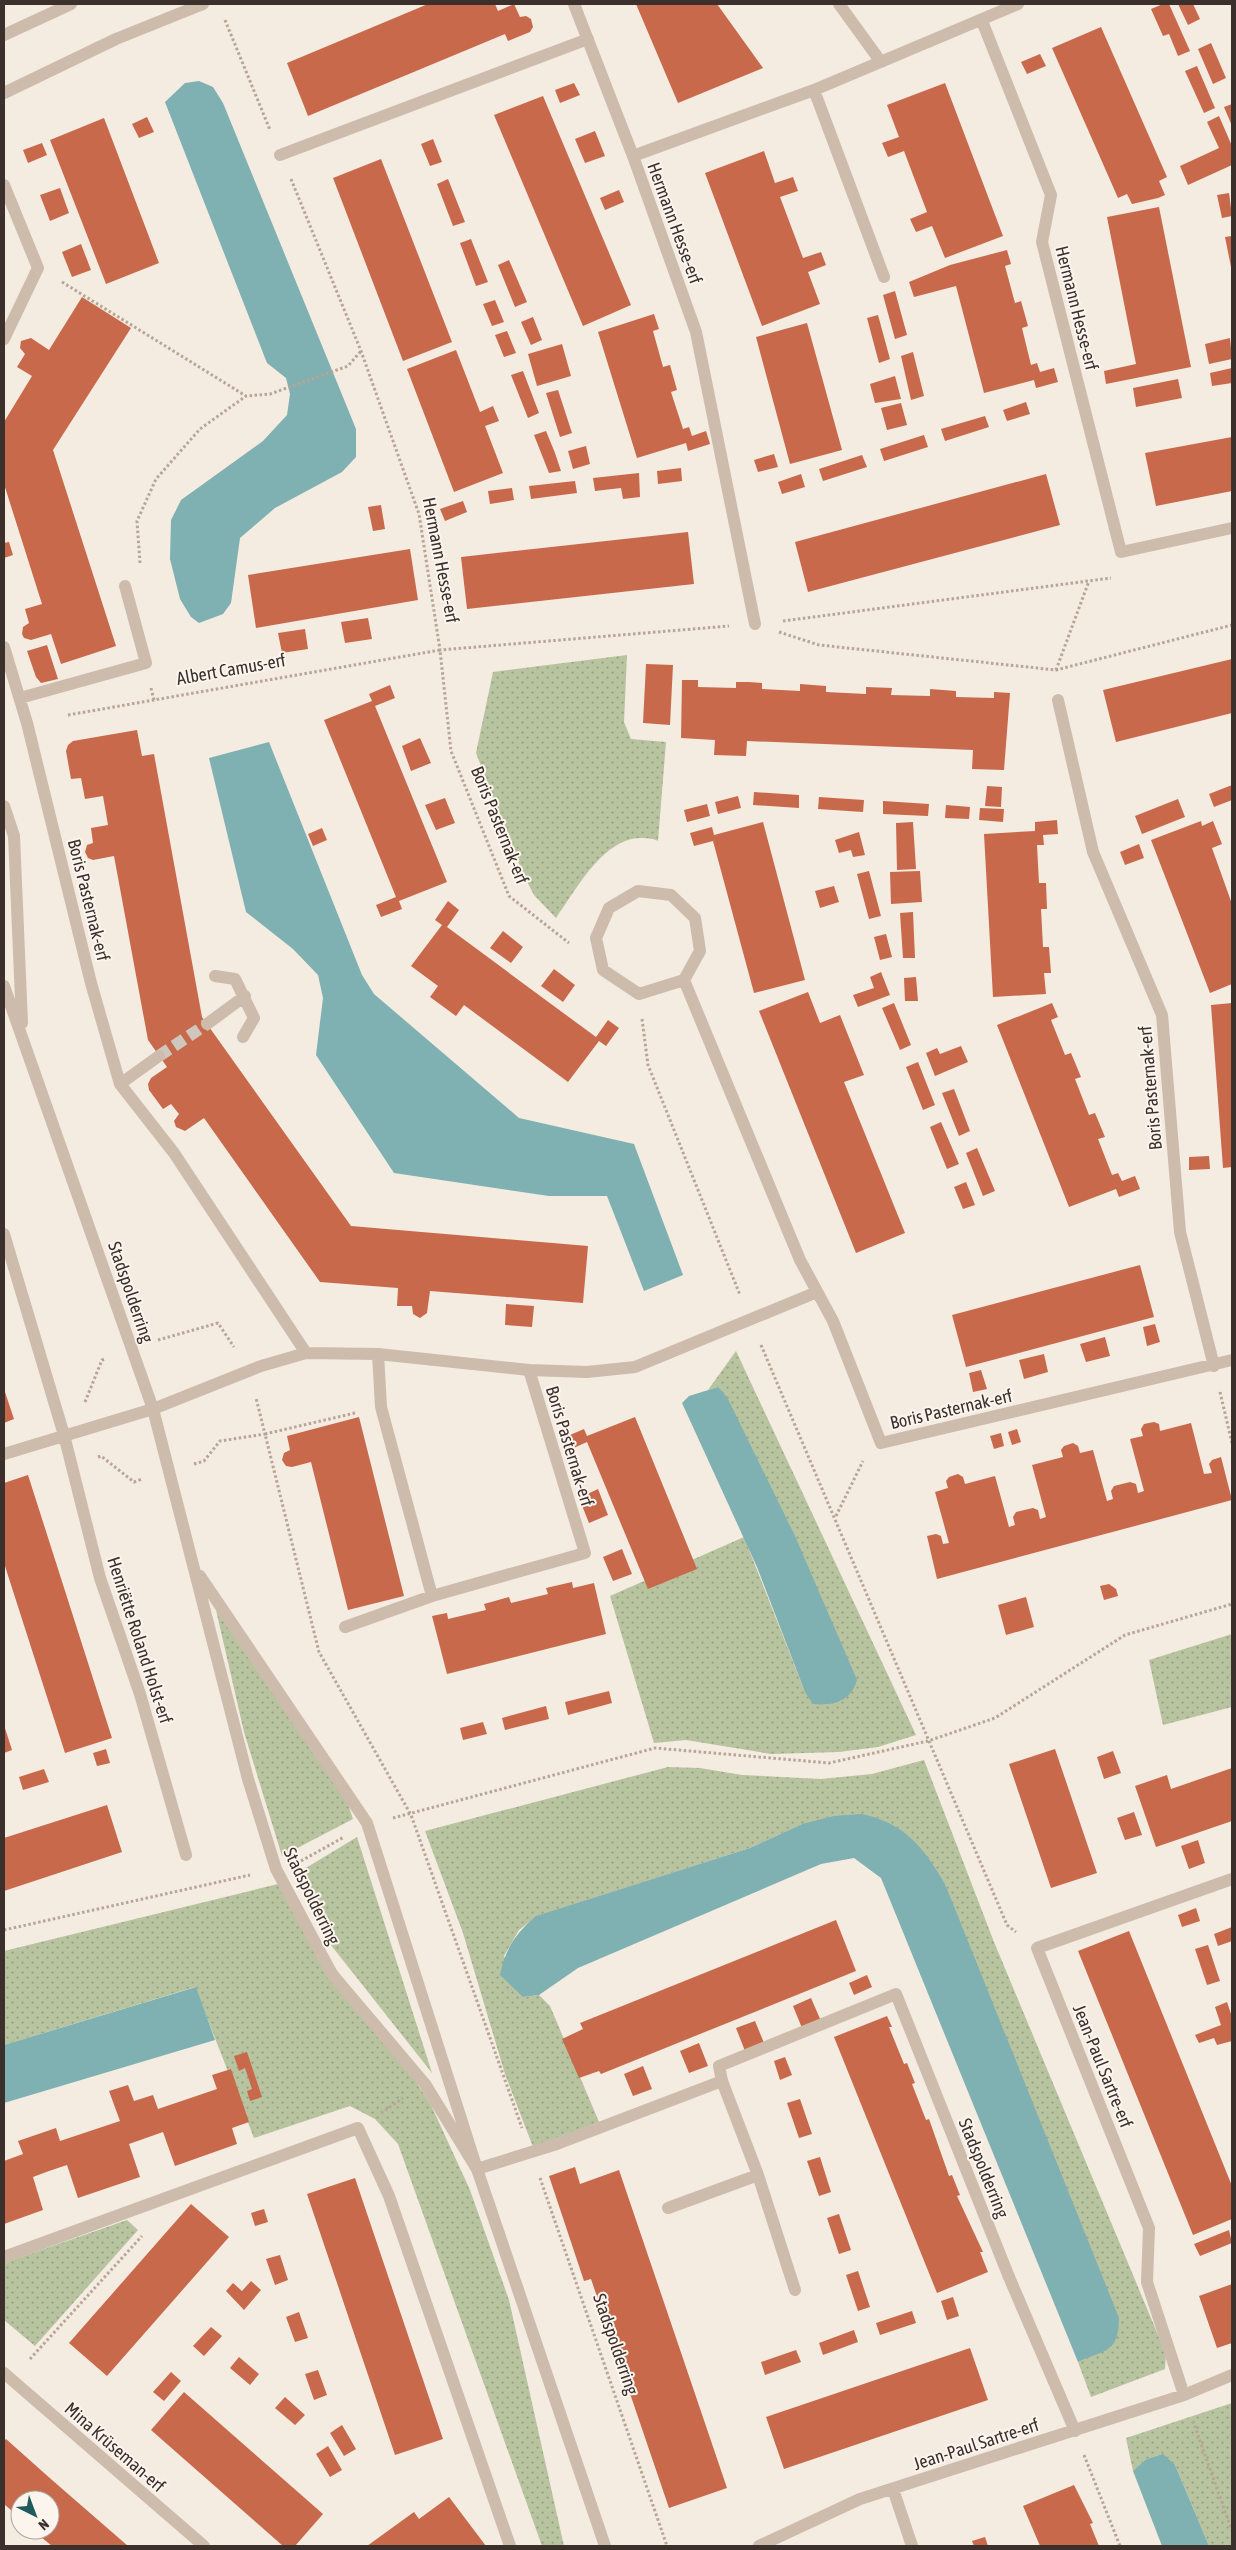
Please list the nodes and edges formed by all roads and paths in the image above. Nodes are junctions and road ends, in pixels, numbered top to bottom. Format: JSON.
{"nodes":[{"id":1,"x":71,"y":4,"type":"edge"},
{"id":2,"x":203,"y":4,"type":"edge"},
{"id":3,"x":574,"y":4,"type":"edge"},
{"id":4,"x":839,"y":4,"type":"edge"},
{"id":5,"x":1018,"y":4,"type":"edge"},
{"id":6,"x":222,"y":13,"type":"dead end"},
{"id":7,"x":982,"y":21,"type":"junction"},
{"id":8,"x":4,"y":35,"type":"edge"},
{"id":9,"x":588,"y":38,"type":"junction"},
{"id":10,"x":881,"y":62,"type":"junction"},
{"id":11,"x":814,"y":90,"type":"junction"},
{"id":12,"x":4,"y":93,"type":"edge"},
{"id":13,"x":280,"y":155,"type":"junction"},
{"id":14,"x":633,"y":156,"type":"junction"},
{"id":15,"x":4,"y":185,"type":"edge"},
{"id":16,"x":38,"y":268,"type":"junction"},
{"id":17,"x":884,"y":277,"type":"dead end"},
{"id":18,"x":4,"y":339,"type":"edge"},
{"id":19,"x":361,"y":351,"type":"junction"},
{"id":20,"x":246,"y":396,"type":"junction"},
{"id":21,"x":1232,"y":528,"type":"edge"},
{"id":22,"x":126,"y":586,"type":"joint"},
{"id":23,"x":755,"y":624,"type":"junction"},
{"id":24,"x":1232,"y":625,"type":"edge"},
{"id":25,"x":4,"y":647,"type":"edge"},
{"id":26,"x":440,"y":650,"type":"junction"},
{"id":27,"x":1056,"y":670,"type":"junction"},
{"id":28,"x":20,"y":698,"type":"junction"},
{"id":29,"x":1058,"y":700,"type":"joint"},
{"id":30,"x":27,"y":723,"type":"junction"},
{"id":31,"x":4,"y":806,"type":"edge"},
{"id":32,"x":603,"y":970,"type":"junction"},
{"id":33,"x":215,"y":976,"type":"dead end"},
{"id":34,"x":684,"y":980,"type":"junction"},
{"id":35,"x":4,"y":986,"type":"edge"},
{"id":36,"x":639,"y":994,"type":"junction"},
{"id":37,"x":245,"y":996,"type":"junction"},
{"id":38,"x":207,"y":1024,"type":"tunnel mouth"},
{"id":39,"x":22,"y":1032,"type":"junction"},
{"id":40,"x":243,"y":1037,"type":"dead end"},
{"id":41,"x":160,"y":1056,"type":"tunnel mouth"},
{"id":42,"x":120,"y":1084,"type":"junction"},
{"id":43,"x":4,"y":1234,"type":"edge"},
{"id":44,"x":817,"y":1292,"type":"junction"},
{"id":45,"x":751,"y":1320,"type":"junction"},
{"id":46,"x":306,"y":1353,"type":"junction"},
{"id":47,"x":378,"y":1354,"type":"junction"},
{"id":48,"x":1232,"y":1360,"type":"edge"},
{"id":49,"x":1214,"y":1366,"type":"junction"},
{"id":50,"x":529,"y":1370,"type":"junction"},
{"id":51,"x":381,"y":1407,"type":"junction"},
{"id":52,"x":153,"y":1409,"type":"junction"},
{"id":53,"x":876,"y":1434,"type":"junction"},
{"id":54,"x":64,"y":1435,"type":"junction"},
{"id":55,"x":1232,"y":1442,"type":"edge"},
{"id":56,"x":4,"y":1454,"type":"edge"},
{"id":57,"x":836,"y":1517,"type":"junction"},
{"id":58,"x":195,"y":1567,"type":"junction"},
{"id":59,"x":432,"y":1596,"type":"junction"},
{"id":60,"x":1232,"y":1604,"type":"edge"},
{"id":61,"x":345,"y":1627,"type":"dead end"},
{"id":62,"x":928,"y":1741,"type":"junction"},
{"id":63,"x":411,"y":1815,"type":"junction"},
{"id":64,"x":367,"y":1823,"type":"junction"},
{"id":65,"x":186,"y":1855,"type":"dead end"},
{"id":66,"x":276,"y":1869,"type":"junction"},
{"id":67,"x":1232,"y":1879,"type":"edge"},
{"id":68,"x":4,"y":1930,"type":"edge"},
{"id":69,"x":1037,"y":1948,"type":"junction"},
{"id":70,"x":722,"y":2081,"type":"junction"},
{"id":71,"x":425,"y":2084,"type":"junction"},
{"id":72,"x":358,"y":2128,"type":"junction"},
{"id":73,"x":531,"y":2153,"type":"junction"},
{"id":74,"x":477,"y":2169,"type":"junction"},
{"id":75,"x":758,"y":2175,"type":"junction"},
{"id":76,"x":159,"y":2201,"type":"junction"},
{"id":77,"x":668,"y":2208,"type":"dead end"},
{"id":78,"x":4,"y":2257,"type":"edge"},
{"id":79,"x":795,"y":2290,"type":"dead end"},
{"id":80,"x":1232,"y":2375,"type":"edge"},
{"id":81,"x":7,"y":2377,"type":"edge"},
{"id":82,"x":1184,"y":2394,"type":"junction"},
{"id":83,"x":1075,"y":2431,"type":"junction"},
{"id":84,"x":893,"y":2489,"type":"junction"},
{"id":85,"x":1232,"y":2531,"type":"edge"},
{"id":86,"x":204,"y":2546,"type":"edge"},
{"id":87,"x":510,"y":2546,"type":"edge"},
{"id":88,"x":605,"y":2546,"type":"edge"},
{"id":89,"x":667,"y":2546,"type":"edge"},
{"id":90,"x":759,"y":2546,"type":"edge"},
{"id":91,"x":912,"y":2546,"type":"edge"},
{"id":92,"x":1120,"y":2546,"type":"edge"}],
"edges":[{"from":1,"to":8,"type":"street"},
{"from":2,"to":12,"type":"street"},
{"from":3,"to":9,"type":"street","name":"Hermann Hesse-erf"},
{"from":4,"to":10,"type":"street"},
{"from":5,"to":7,"type":"street","name":"Hermann Hesse-erf"},
{"from":6,"to":13,"type":"path","name":"Hermann Hesse-erf"},
{"from":7,"to":10,"type":"street","name":"Hermann Hesse-erf"},
{"from":7,"to":21,"type":"street","name":"Hermann Hesse-erf"},
{"from":9,"to":13,"type":"street"},
{"from":9,"to":14,"type":"street","name":"Hermann Hesse-erf"},
{"from":10,"to":11,"type":"street","name":"Hermann Hesse-erf"},
{"from":11,"to":14,"type":"street","name":"Hermann Hesse-erf"},
{"from":11,"to":17,"type":"street"},
{"from":13,"to":19,"type":"path","name":"Hermann Hesse-erf"},
{"from":14,"to":23,"type":"street","name":"Hermann Hesse-erf"},
{"from":15,"to":16,"type":"street"},
{"from":16,"to":18,"type":"street"},
{"from":16,"to":20,"type":"path"},
{"from":19,"to":20,"type":"path"},
{"from":19,"to":26,"type":"path","name":"Hermann Hesse-erf"},
{"from":20,"to":22,"type":"path"},
{"from":22,"to":28,"type":"street"},
{"from":23,"to":26,"type":"path","name":"Hermann Hesse-erf"},
{"from":23,"to":27,"type":"path"},
{"from":23,"to":27,"type":"path","name":"Hermann Hesse-erf"},
{"from":24,"to":27,"type":"path"},
{"from":25,"to":28,"type":"street"},
{"from":26,"to":30,"type":"path","name":"Albert Camus-erf"},
{"from":26,"to":32,"type":"path","name":"Boris Pasternak-erf"},
{"from":27,"to":29,"type":"path"},
{"from":28,"to":30,"type":"street"},
{"from":29,"to":49,"type":"street","name":"Boris Pasternak-erf"},
{"from":30,"to":42,"type":"street","name":"Boris Pasternak-erf"},
{"from":31,"to":39,"type":"street","name":"Stadspolderring"},
{"from":32,"to":34,"type":"street"},
{"from":32,"to":36,"type":"street"},
{"from":33,"to":37,"type":"street"},
{"from":34,"to":36,"type":"street"},
{"from":34,"to":44,"type":"street","name":"Boris Pasternak-erf"},
{"from":35,"to":39,"type":"street","name":"Stadspolderring"},
{"from":36,"to":45,"type":"path"},
{"from":37,"to":38,"type":"street"},
{"from":37,"to":40,"type":"street"},
{"from":39,"to":52,"type":"street","name":"Stadspolderring"},
{"from":41,"to":42,"type":"street"},
{"from":42,"to":46,"type":"street","name":"Boris Pasternak-erf"},
{"from":43,"to":54,"type":"street","name":"Henriëtte Roland Holst-erf"},
{"from":44,"to":45,"type":"street","name":"Boris Pasternak-erf"},
{"from":44,"to":53,"type":"street","name":"Boris Pasternak-erf"},
{"from":45,"to":50,"type":"street","name":"Boris Pasternak-erf"},
{"from":45,"to":57,"type":"path"},
{"from":46,"to":47,"type":"street","name":"Boris Pasternak-erf"},
{"from":46,"to":52,"type":"street","name":"Boris Pasternak-erf"},
{"from":47,"to":50,"type":"street","name":"Boris Pasternak-erf"},
{"from":47,"to":51,"type":"street"},
{"from":48,"to":49,"type":"street","name":"Boris Pasternak-erf"},
{"from":49,"to":53,"type":"street","name":"Boris Pasternak-erf"},
{"from":49,"to":55,"type":"path"},
{"from":50,"to":59,"type":"street","name":"Boris Pasternak-erf"},
{"from":51,"to":59,"type":"street"},
{"from":51,"to":63,"type":"path","name":"Stadspolderring"},
{"from":52,"to":54,"type":"street"},
{"from":52,"to":58,"type":"street","name":"Stadspolderring"},
{"from":53,"to":57,"type":"path","name":"Boris Pasternak-erf"},
{"from":54,"to":56,"type":"street"},
{"from":54,"to":65,"type":"street","name":"Henriëtte Roland Holst-erf"},
{"from":57,"to":62,"type":"path"},
{"from":58,"to":64,"type":"street","name":"Stadspolderring"},
{"from":58,"to":66,"type":"street","name":"Stadspolderring"},
{"from":59,"to":61,"type":"street","name":"Boris Pasternak-erf"},
{"from":60,"to":62,"type":"path"},
{"from":62,"to":63,"type":"path"},
{"from":62,"to":69,"type":"path"},
{"from":63,"to":64,"type":"path"},
{"from":63,"to":73,"type":"path","name":"Stadspolderring"},
{"from":64,"to":66,"type":"path"},
{"from":64,"to":74,"type":"street","name":"Stadspolderring"},
{"from":66,"to":68,"type":"path"},
{"from":66,"to":71,"type":"street","name":"Stadspolderring"},
{"from":67,"to":69,"type":"street"},
{"from":69,"to":82,"type":"street","name":"Jean-Paul Sartre-erf"},
{"from":70,"to":73,"type":"street"},
{"from":70,"to":75,"type":"street"},
{"from":70,"to":83,"type":"street","name":"Stadspolderring"},
{"from":71,"to":72,"type":"path"},
{"from":71,"to":74,"type":"street","name":"Stadspolderring"},
{"from":72,"to":76,"type":"street"},
{"from":72,"to":87,"type":"street"},
{"from":73,"to":74,"type":"street"},
{"from":73,"to":89,"type":"path","name":"Stadspolderring"},
{"from":74,"to":88,"type":"street","name":"Stadspolderring"},
{"from":75,"to":77,"type":"street"},
{"from":75,"to":79,"type":"street"},
{"from":76,"to":78,"type":"street"},
{"from":76,"to":81,"type":"path"},
{"from":80,"to":82,"type":"street","name":"Jean-Paul Sartre-erf"},
{"from":81,"to":86,"type":"street","name":"Mina Krüseman-erf"},
{"from":82,"to":83,"type":"street","name":"Jean-Paul Sartre-erf"},
{"from":82,"to":85,"type":"path"},
{"from":83,"to":84,"type":"street","name":"Jean-Paul Sartre-erf"},
{"from":83,"to":92,"type":"path"},
{"from":84,"to":90,"type":"street","name":"Jean-Paul Sartre-erf"},
{"from":84,"to":91,"type":"street"}]}
